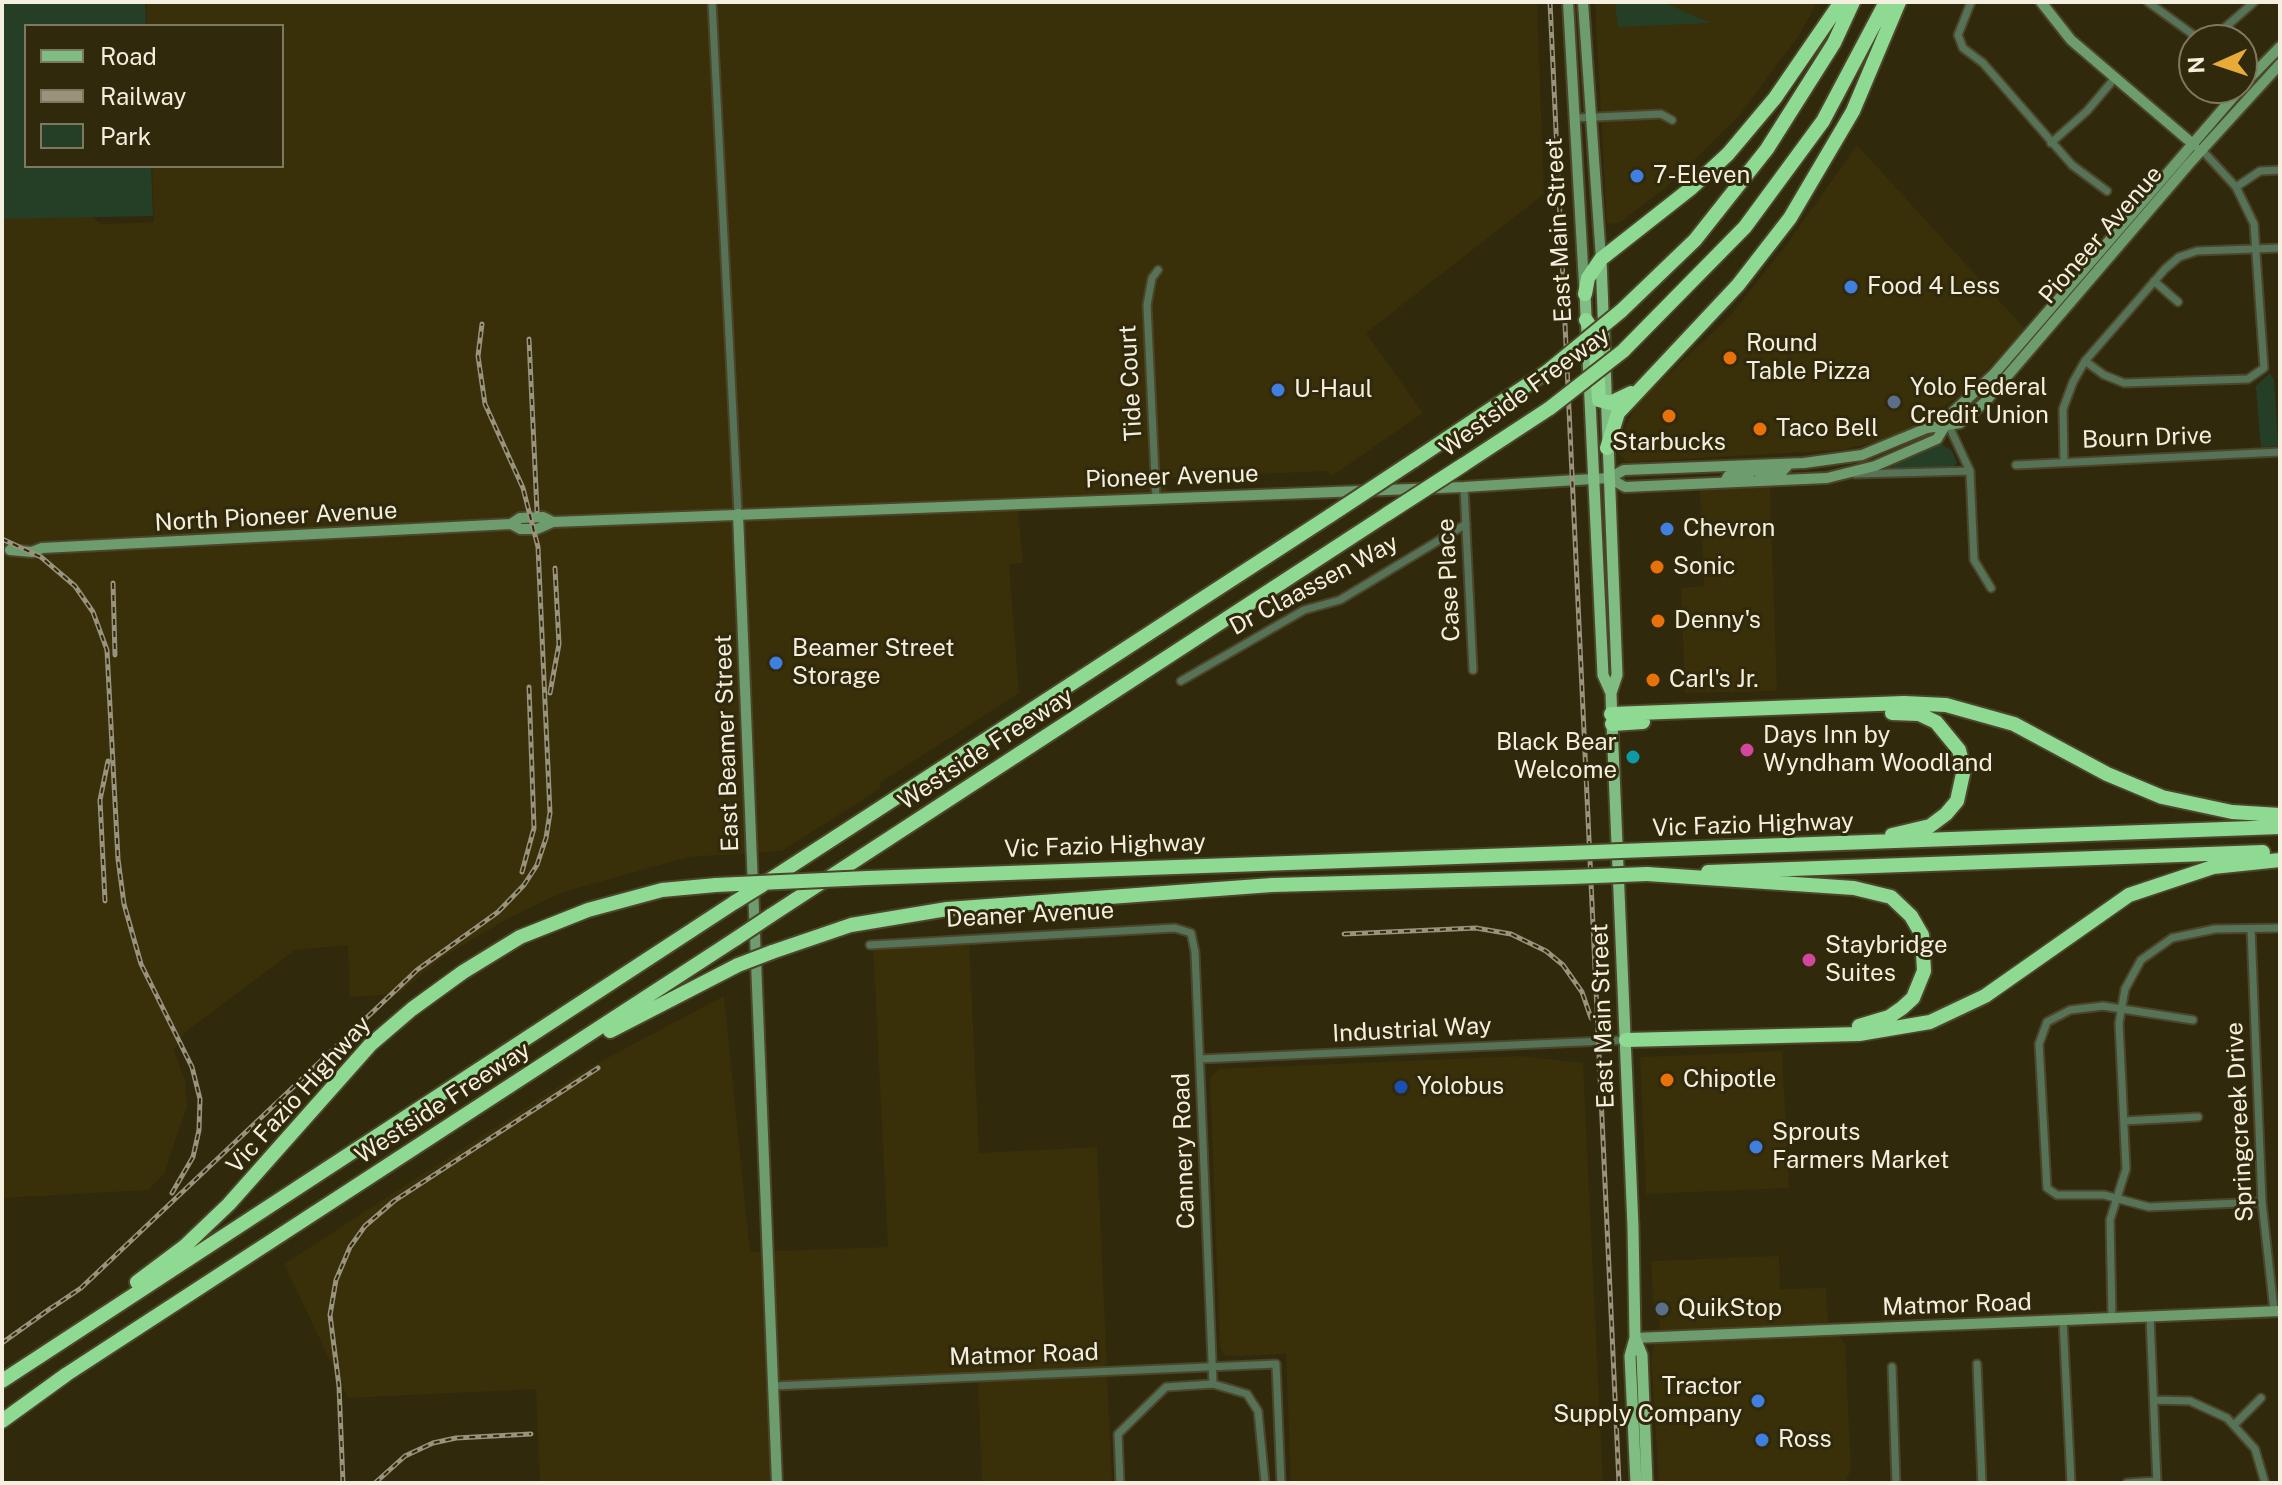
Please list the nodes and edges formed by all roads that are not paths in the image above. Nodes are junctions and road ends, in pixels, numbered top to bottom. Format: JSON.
{"nodes":[{"id":1,"x":712,"y":2,"type":"edge"},
{"id":2,"x":1568,"y":2,"type":"edge"},
{"id":3,"x":1583,"y":2,"type":"edge"},
{"id":4,"x":1841,"y":2,"type":"edge"},
{"id":5,"x":1853,"y":2,"type":"edge"},
{"id":6,"x":1886,"y":2,"type":"edge"},
{"id":7,"x":1899,"y":2,"type":"edge"},
{"id":8,"x":1971,"y":2,"type":"edge"},
{"id":9,"x":2041,"y":2,"type":"edge"},
{"id":10,"x":2149,"y":2,"type":"edge"},
{"id":11,"x":2254,"y":2,"type":"edge"},
{"id":12,"x":2280,"y":47,"type":"edge"},
{"id":13,"x":2280,"y":64,"type":"edge"},
{"id":14,"x":2258,"y":70,"type":"edge"},
{"id":15,"x":2114,"y":79,"type":"junction"},
{"id":16,"x":2226,"y":104,"type":"edge"},
{"id":17,"x":1592,"y":117,"type":"junction"},
{"id":18,"x":1575,"y":118,"type":"junction"},
{"id":19,"x":1672,"y":120,"type":"dead end"},
{"id":20,"x":2051,"y":143,"type":"junction"},
{"id":21,"x":2191,"y":143,"type":"junction"},
{"id":22,"x":2202,"y":150,"type":"junction"},
{"id":23,"x":2280,"y":170,"type":"edge"},
{"id":24,"x":2236,"y":187,"type":"junction"},
{"id":25,"x":2107,"y":191,"type":"dead end"},
{"id":26,"x":2280,"y":248,"type":"edge"},
{"id":27,"x":2258,"y":249,"type":"junction"},
{"id":28,"x":1601,"y":259,"type":"junction"},
{"id":29,"x":1158,"y":270,"type":"dead end"},
{"id":30,"x":2154,"y":281,"type":"junction"},
{"id":31,"x":1585,"y":294,"type":"junction"},
{"id":32,"x":2055,"y":301,"type":"junction"},
{"id":33,"x":2178,"y":302,"type":"dead end"},
{"id":34,"x":1586,"y":320,"type":"junction"},
{"id":35,"x":2085,"y":361,"type":"junction"},
{"id":36,"x":2019,"y":363,"type":"junction"},
{"id":37,"x":1638,"y":389,"type":"junction"},
{"id":38,"x":1606,"y":403,"type":"junction"},
{"id":39,"x":1948,"y":424,"type":"junction"},
{"id":40,"x":1607,"y":448,"type":"junction"},
{"id":41,"x":2280,"y":452,"type":"edge"},
{"id":42,"x":2064,"y":461,"type":"junction"},
{"id":43,"x":1765,"y":464,"type":"junction"},
{"id":44,"x":1789,"y":464,"type":"junction"},
{"id":45,"x":2016,"y":465,"type":"dead end"},
{"id":46,"x":1970,"y":471,"type":"junction"},
{"id":47,"x":1845,"y":474,"type":"junction"},
{"id":48,"x":1609,"y":478,"type":"junction"},
{"id":49,"x":1593,"y":479,"type":"junction"},
{"id":50,"x":1725,"y":482,"type":"junction"},
{"id":51,"x":1752,"y":482,"type":"junction"},
{"id":52,"x":1464,"y":487,"type":"junction"},
{"id":53,"x":1156,"y":497,"type":"junction"},
{"id":54,"x":738,"y":514,"type":"junction"},
{"id":55,"x":1466,"y":524,"type":"junction"},
{"id":56,"x":6,"y":550,"type":"edge"},
{"id":57,"x":1991,"y":588,"type":"dead end"},
{"id":58,"x":1599,"y":600,"type":"junction"},
{"id":59,"x":1615,"y":643,"type":"junction"},
{"id":60,"x":1473,"y":670,"type":"dead end"},
{"id":61,"x":1181,"y":681,"type":"dead end"},
{"id":62,"x":1611,"y":693,"type":"junction"},
{"id":63,"x":1612,"y":719,"type":"junction"},
{"id":64,"x":2280,"y":815,"type":"edge"},
{"id":65,"x":2280,"y":827,"type":"edge"},
{"id":66,"x":1829,"y":845,"type":"junction"},
{"id":67,"x":2280,"y":851,"type":"edge"},
{"id":68,"x":2280,"y":860,"type":"edge"},
{"id":69,"x":1647,"y":874,"type":"junction"},
{"id":70,"x":2280,"y":928,"type":"edge"},
{"id":71,"x":2251,"y":929,"type":"junction"},
{"id":72,"x":1191,"y":933,"type":"joint"},
{"id":73,"x":870,"y":945,"type":"dead end"},
{"id":74,"x":2120,"y":1007,"type":"junction"},
{"id":75,"x":2193,"y":1020,"type":"dead end"},
{"id":76,"x":1626,"y":1040,"type":"junction"},
{"id":77,"x":1200,"y":1059,"type":"junction"},
{"id":78,"x":545,"y":1063,"type":"junction"},
{"id":79,"x":2198,"y":1117,"type":"dead end"},
{"id":80,"x":2124,"y":1121,"type":"junction"},
{"id":81,"x":2116,"y":1199,"type":"junction"},
{"id":82,"x":2262,"y":1202,"type":"junction"},
{"id":83,"x":2277,"y":1311,"type":"edge"},
{"id":84,"x":2150,"y":1317,"type":"junction"},
{"id":85,"x":2112,"y":1318,"type":"junction"},
{"id":86,"x":2063,"y":1320,"type":"junction"},
{"id":87,"x":90,"y":1321,"type":"junction"},
{"id":88,"x":1635,"y":1338,"type":"junction"},
{"id":89,"x":1977,"y":1364,"type":"dead end"},
{"id":90,"x":1212,"y":1367,"type":"junction"},
{"id":91,"x":1892,"y":1367,"type":"dead end"},
{"id":92,"x":2,"y":1381,"type":"edge"},
{"id":93,"x":1213,"y":1384,"type":"junction"},
{"id":94,"x":773,"y":1386,"type":"junction"},
{"id":95,"x":2261,"y":1398,"type":"dead end"},
{"id":96,"x":2154,"y":1400,"type":"junction"},
{"id":97,"x":2,"y":1421,"type":"edge"},
{"id":98,"x":2235,"y":1424,"type":"junction"},
{"id":99,"x":2157,"y":1482,"type":"edge"},
{"id":100,"x":777,"y":1483,"type":"edge"},
{"id":101,"x":1120,"y":1483,"type":"edge"},
{"id":102,"x":1265,"y":1483,"type":"edge"},
{"id":103,"x":1281,"y":1483,"type":"edge"},
{"id":104,"x":1636,"y":1483,"type":"edge"},
{"id":105,"x":1647,"y":1483,"type":"edge"},
{"id":106,"x":1896,"y":1483,"type":"edge"},
{"id":107,"x":1982,"y":1483,"type":"edge"},
{"id":108,"x":2071,"y":1483,"type":"edge"},
{"id":109,"x":2127,"y":1483,"type":"edge"},
{"id":110,"x":2265,"y":1483,"type":"edge"}],
"edges":[{"from":1,"to":54,"type":"street","name":"East Beamer Street"},
{"from":2,"to":18,"type":"street","name":"East Main Street"},
{"from":3,"to":17,"type":"street","name":"East Main Street"},
{"from":4,"to":28,"type":"highway"},
{"from":5,"to":87,"type":"highway","name":"Westside Freeway","bridge":true},
{"from":6,"to":78,"type":"highway","name":"Westside Freeway","bridge":true},
{"from":7,"to":37,"type":"highway"},
{"from":8,"to":20,"type":"street"},
{"from":9,"to":15,"type":"street"},
{"from":10,"to":11,"type":"street"},
{"from":12,"to":14,"type":"street","name":"Pioneer Avenue"},
{"from":13,"to":22,"type":"street","name":"Pioneer Avenue"},
{"from":15,"to":20,"type":"street"},
{"from":15,"to":21,"type":"street"},
{"from":16,"to":21,"type":"street","name":"Pioneer Avenue"},
{"from":17,"to":18,"type":"street"},
{"from":17,"to":19,"type":"street"},
{"from":17,"to":28,"type":"street","name":"East Main Street"},
{"from":18,"to":31,"type":"street","name":"East Main Street"},
{"from":20,"to":25,"type":"street"},
{"from":21,"to":22,"type":"street"},
{"from":21,"to":32,"type":"street","name":"Pioneer Avenue"},
{"from":22,"to":24,"type":"street"},
{"from":22,"to":36,"type":"street","name":"Pioneer Avenue"},
{"from":23,"to":24,"type":"street"},
{"from":24,"to":27,"type":"street"},
{"from":26,"to":27,"type":"street"},
{"from":27,"to":30,"type":"street"},
{"from":27,"to":35,"type":"street"},
{"from":28,"to":31,"type":"highway"},
{"from":28,"to":38,"type":"main road","name":"East Main Street"},
{"from":29,"to":53,"type":"street","name":"Tide Court"},
{"from":30,"to":33,"type":"street"},
{"from":30,"to":35,"type":"street"},
{"from":31,"to":34,"type":"main road","name":"East Main Street"},
{"from":32,"to":36,"type":"street"},
{"from":32,"to":39,"type":"street","name":"Pioneer Avenue"},
{"from":34,"to":38,"type":"highway"},
{"from":34,"to":49,"type":"main road","name":"East Main Street"},
{"from":35,"to":42,"type":"street"},
{"from":36,"to":39,"type":"street","name":"Pioneer Avenue"},
{"from":37,"to":38,"type":"highway"},
{"from":37,"to":40,"type":"highway"},
{"from":38,"to":40,"type":"main road","name":"East Main Street"},
{"from":39,"to":44,"type":"street","name":"Pioneer Avenue"},
{"from":39,"to":46,"type":"street"},
{"from":39,"to":47,"type":"street","name":"Pioneer Avenue"},
{"from":40,"to":48,"type":"main road","name":"East Main Street"},
{"from":41,"to":42,"type":"street","name":"Bourn Drive"},
{"from":42,"to":45,"type":"street","name":"Bourn Drive"},
{"from":43,"to":44,"type":"street","name":"Pioneer Avenue"},
{"from":43,"to":48,"type":"street","name":"Pioneer Avenue"},
{"from":43,"to":50,"type":"street"},
{"from":44,"to":51,"type":"street"},
{"from":46,"to":47,"type":"street"},
{"from":46,"to":57,"type":"street"},
{"from":47,"to":51,"type":"street","name":"Pioneer Avenue"},
{"from":48,"to":49,"type":"street","name":"Pioneer Avenue"},
{"from":48,"to":50,"type":"street","name":"Pioneer Avenue"},
{"from":48,"to":59,"type":"main road","name":"East Main Street"},
{"from":49,"to":52,"type":"street","name":"Pioneer Avenue"},
{"from":49,"to":58,"type":"main road","name":"East Main Street"},
{"from":50,"to":51,"type":"street","name":"Pioneer Avenue"},
{"from":52,"to":53,"type":"street","name":"Pioneer Avenue"},
{"from":52,"to":55,"type":"street","name":"Case Place"},
{"from":53,"to":54,"type":"street","name":"Pioneer Avenue"},
{"from":54,"to":56,"type":"street","name":"North Pioneer Avenue"},
{"from":54,"to":94,"type":"street","name":"East Beamer Street"},
{"from":55,"to":60,"type":"street","name":"Case Place"},
{"from":55,"to":61,"type":"street","name":"Dr Claassen Way"},
{"from":58,"to":59,"type":"main road"},
{"from":58,"to":62,"type":"main road","name":"East Main Street"},
{"from":59,"to":62,"type":"main road","name":"East Main Street"},
{"from":62,"to":63,"type":"main road","name":"East Main Street"},
{"from":63,"to":64,"type":"highway"},
{"from":63,"to":66,"type":"highway"},
{"from":63,"to":76,"type":"main road","name":"East Main Street"},
{"from":65,"to":66,"type":"highway","name":"Vic Fazio Highway"},
{"from":66,"to":87,"type":"highway","name":"Vic Fazio Highway","bridge":true},
{"from":67,"to":69,"type":"highway","name":"Vic Fazio Highway"},
{"from":68,"to":76,"type":"highway"},
{"from":69,"to":76,"type":"highway"},
{"from":69,"to":78,"type":"highway","name":"Vic Fazio Highway","bridge":true},
{"from":70,"to":71,"type":"street"},
{"from":71,"to":74,"type":"street"},
{"from":71,"to":82,"type":"street","name":"Springcreek Drive"},
{"from":72,"to":73,"type":"street","name":"Deaner Avenue"},
{"from":72,"to":77,"type":"street","name":"Cannery Road"},
{"from":74,"to":75,"type":"street"},
{"from":74,"to":80,"type":"street"},
{"from":74,"to":81,"type":"street"},
{"from":76,"to":77,"type":"street","name":"Industrial Way"},
{"from":76,"to":88,"type":"main road","name":"East Main Street"},
{"from":77,"to":90,"type":"street","name":"Cannery Road"},
{"from":78,"to":97,"type":"highway","name":"Westside Freeway"},
{"from":79,"to":80,"type":"street"},
{"from":80,"to":81,"type":"street"},
{"from":81,"to":82,"type":"street"},
{"from":81,"to":85,"type":"street"},
{"from":82,"to":83,"type":"street","name":"Springcreek Drive"},
{"from":83,"to":84,"type":"street","name":"Matmor Road"},
{"from":84,"to":85,"type":"street","name":"Matmor Road"},
{"from":84,"to":96,"type":"street"},
{"from":85,"to":86,"type":"street","name":"Matmor Road"},
{"from":86,"to":88,"type":"street","name":"Matmor Road"},
{"from":86,"to":108,"type":"street"},
{"from":87,"to":92,"type":"highway","name":"Westside Freeway"},
{"from":88,"to":104,"type":"main road","name":"East Main Street"},
{"from":88,"to":105,"type":"main road","name":"East Main Street"},
{"from":89,"to":107,"type":"street"},
{"from":90,"to":93,"type":"street","name":"Cannery Road"},
{"from":90,"to":94,"type":"street","name":"Matmor Road"},
{"from":90,"to":103,"type":"street","name":"Matmor Road"},
{"from":91,"to":106,"type":"street"},
{"from":93,"to":101,"type":"street"},
{"from":93,"to":102,"type":"street"},
{"from":94,"to":100,"type":"street","name":"East Beamer Street"},
{"from":95,"to":98,"type":"street"},
{"from":96,"to":98,"type":"street"},
{"from":96,"to":99,"type":"street"},
{"from":98,"to":110,"type":"street"},
{"from":99,"to":109,"type":"street"}]}
